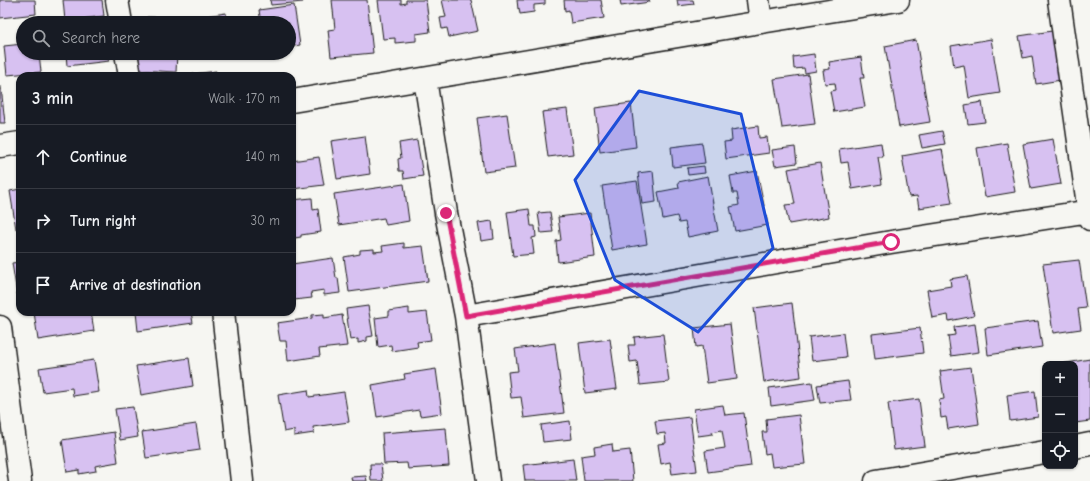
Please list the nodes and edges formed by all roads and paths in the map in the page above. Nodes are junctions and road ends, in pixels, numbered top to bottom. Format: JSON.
{"nodes":[{"id":1,"x":117,"y":0,"type":"edge"},
{"id":2,"x":758,"y":0,"type":"edge"},
{"id":3,"x":898,"y":0,"type":"edge"},
{"id":4,"x":1059,"y":0,"type":"edge"},
{"id":5,"x":120,"y":16,"type":"edge"},
{"id":6,"x":761,"y":22,"type":"junction"},
{"id":7,"x":127,"y":60,"type":"edge"},
{"id":8,"x":129,"y":72,"type":"edge"},
{"id":9,"x":425,"y":79,"type":"junction"},
{"id":10,"x":296,"y":99,"type":"edge"},
{"id":11,"x":16,"y":144,"type":"edge"},
{"id":12,"x":0,"y":146,"type":"edge"},
{"id":13,"x":1090,"y":213,"type":"edge"},
{"id":14,"x":222,"y":316,"type":"edge"},
{"id":15,"x":466,"y":316,"type":"junction"},
{"id":16,"x":0,"y":328,"type":"edge"},
{"id":17,"x":1090,"y":444,"type":"edge"},
{"id":18,"x":1078,"y":446,"type":"edge"},
{"id":19,"x":1042,"y":453,"type":"edge"},
{"id":20,"x":20,"y":481,"type":"edge"},
{"id":21,"x":242,"y":481,"type":"edge"},
{"id":22,"x":488,"y":481,"type":"edge"},
{"id":23,"x":876,"y":481,"type":"edge"}],
"edges":[{"from":1,"to":5,"type":"street"},
{"from":2,"to":6,"type":"street"},
{"from":3,"to":6,"type":"street"},
{"from":4,"to":13,"type":"street"},
{"from":6,"to":9,"type":"street"},
{"from":7,"to":8,"type":"street"},
{"from":9,"to":10,"type":"street"},
{"from":9,"to":15,"type":"street"},
{"from":11,"to":12,"type":"street"},
{"from":13,"to":15,"type":"street"},
{"from":14,"to":21,"type":"street"},
{"from":15,"to":22,"type":"street"},
{"from":16,"to":20,"type":"street"},
{"from":17,"to":18,"type":"street"},
{"from":19,"to":23,"type":"street"}]}
